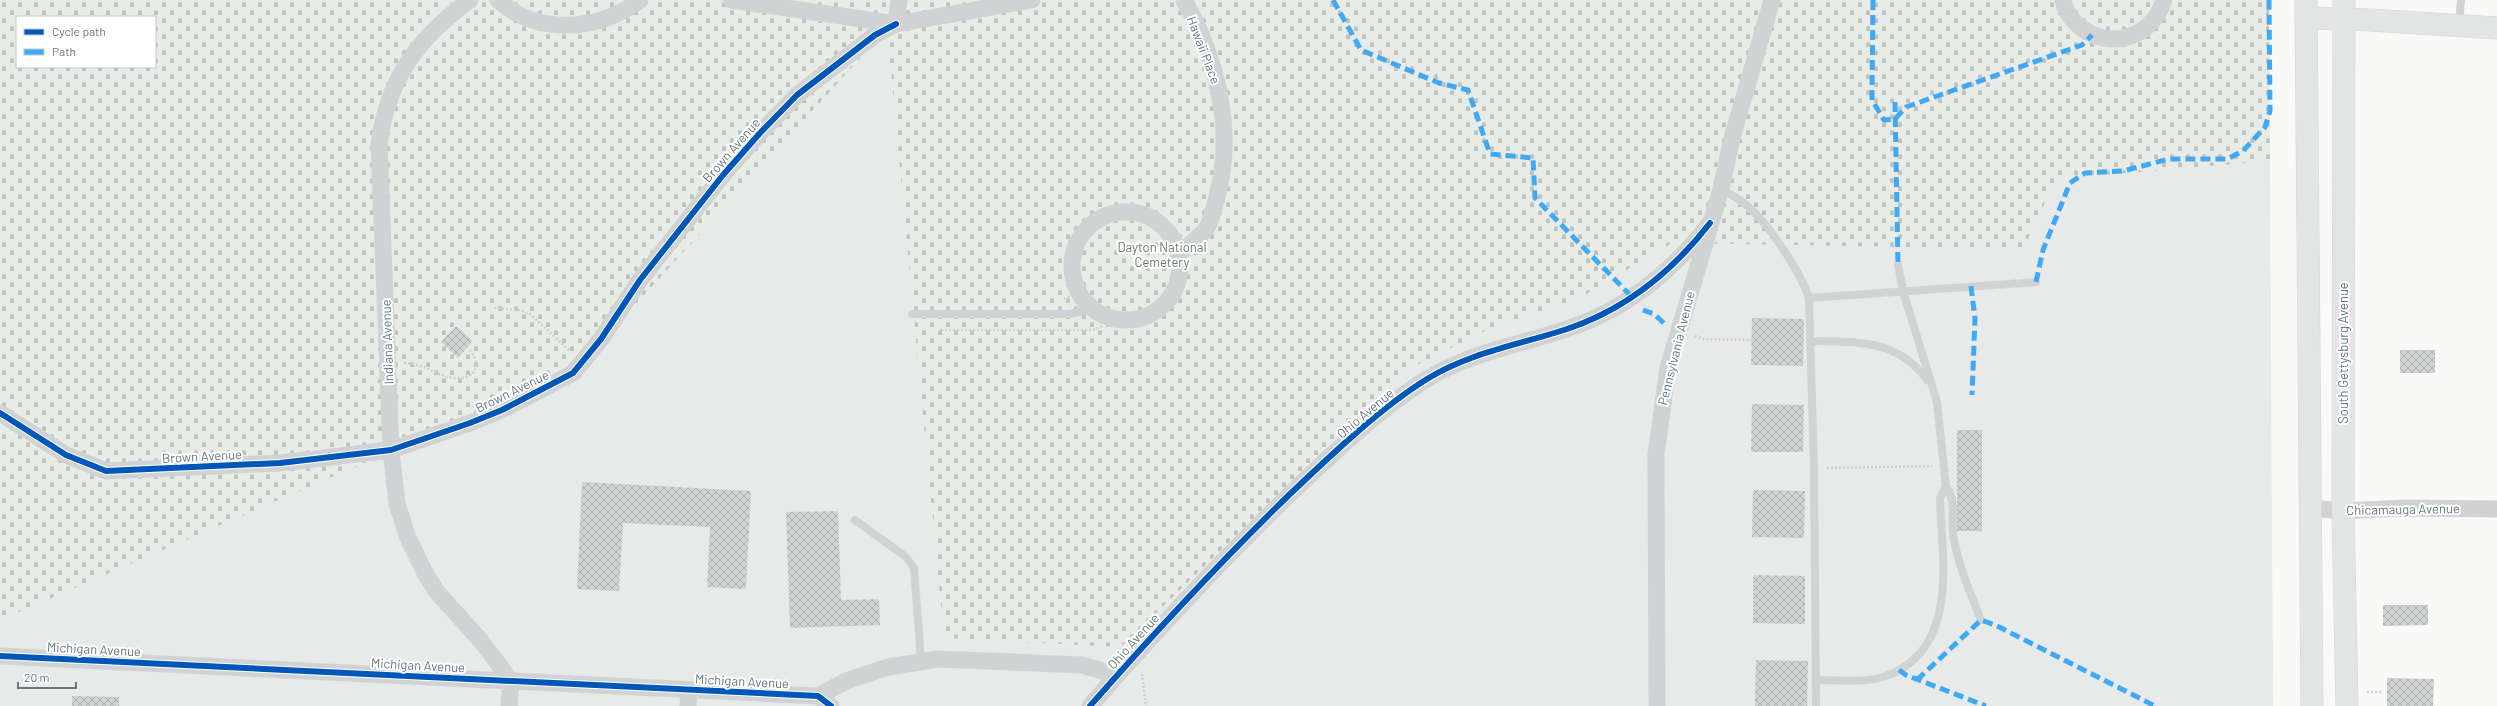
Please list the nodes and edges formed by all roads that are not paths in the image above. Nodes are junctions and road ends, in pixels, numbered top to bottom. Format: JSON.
{"nodes":[{"id":1,"x":470,"y":0,"type":"edge"},
{"id":2,"x":498,"y":0,"type":"edge"},
{"id":3,"x":640,"y":0,"type":"edge"},
{"id":4,"x":731,"y":0,"type":"edge"},
{"id":5,"x":899,"y":0,"type":"edge"},
{"id":6,"x":1032,"y":0,"type":"edge"},
{"id":7,"x":1184,"y":0,"type":"edge"},
{"id":8,"x":1772,"y":0,"type":"edge"},
{"id":9,"x":2063,"y":0,"type":"edge"},
{"id":10,"x":2164,"y":0,"type":"edge"},
{"id":11,"x":2460,"y":0,"type":"edge"},
{"id":12,"x":2306,"y":9,"type":"edge"},
{"id":13,"x":2344,"y":9,"type":"edge"},
{"id":14,"x":896,"y":24,"type":"junction"},
{"id":15,"x":2459,"y":27,"type":"junction"},
{"id":16,"x":2497,"y":28,"type":"edge"},
{"id":17,"x":1721,"y":189,"type":"junction"},
{"id":18,"x":1710,"y":223,"type":"junction"},
{"id":19,"x":1179,"y":254,"type":"junction"},
{"id":20,"x":1898,"y":265,"type":"dead end"},
{"id":21,"x":2036,"y":282,"type":"dead end"},
{"id":22,"x":1903,"y":291,"type":"junction"},
{"id":23,"x":1809,"y":298,"type":"junction"},
{"id":24,"x":1094,"y":309,"type":"junction"},
{"id":25,"x":912,"y":314,"type":"dead end"},
{"id":26,"x":1812,"y":341,"type":"junction"},
{"id":27,"x":1930,"y":383,"type":"junction"},
{"id":28,"x":0,"y":413,"type":"edge"},
{"id":29,"x":391,"y":450,"type":"junction"},
{"id":30,"x":1946,"y":486,"type":"junction"},
{"id":31,"x":2309,"y":508,"type":"junction"},
{"id":32,"x":2497,"y":509,"type":"edge"},
{"id":33,"x":2343,"y":511,"type":"junction"},
{"id":34,"x":855,"y":520,"type":"dead end"},
{"id":35,"x":1981,"y":620,"type":"dead end"},
{"id":36,"x":0,"y":656,"type":"edge"},
{"id":37,"x":921,"y":661,"type":"junction"},
{"id":38,"x":1117,"y":675,"type":"junction"},
{"id":39,"x":511,"y":680,"type":"junction"},
{"id":40,"x":1816,"y":680,"type":"junction"},
{"id":41,"x":688,"y":698,"type":"edge"},
{"id":42,"x":822,"y":703,"type":"edge"},
{"id":43,"x":510,"y":706,"type":"edge"},
{"id":44,"x":1090,"y":706,"type":"edge"},
{"id":45,"x":1657,"y":706,"type":"edge"},
{"id":46,"x":1816,"y":706,"type":"edge"},
{"id":47,"x":2312,"y":706,"type":"edge"},
{"id":48,"x":2347,"y":706,"type":"edge"}],
"edges":[{"from":1,"to":29,"type":"street","name":"Indiana Avenue"},
{"from":2,"to":3,"type":"street"},
{"from":4,"to":14,"type":"street"},
{"from":5,"to":14,"type":"street"},
{"from":6,"to":14,"type":"street"},
{"from":7,"to":19,"type":"street","name":"Hawaii Place"},
{"from":8,"to":17,"type":"street","name":"Pennsylvania Avenue"},
{"from":9,"to":10,"type":"street"},
{"from":11,"to":15,"type":"lane"},
{"from":12,"to":13,"type":"main road"},
{"from":12,"to":31,"type":"main road"},
{"from":13,"to":15,"type":"main road"},
{"from":13,"to":33,"type":"main road","name":"South Gettysburg Avenue"},
{"from":14,"to":29,"type":"street","name":"Brown Avenue"},
{"from":15,"to":16,"type":"main road"},
{"from":17,"to":18,"type":"street","name":"Pennsylvania Avenue"},
{"from":17,"to":23,"type":"lane"},
{"from":18,"to":38,"type":"street","name":"Ohio Avenue"},
{"from":18,"to":45,"type":"street","name":"Pennsylvania Avenue"},
{"from":19,"to":24,"type":"street"},
{"from":19,"to":24,"type":"street"},
{"from":20,"to":22,"type":"lane"},
{"from":21,"to":22,"type":"lane"},
{"from":22,"to":23,"type":"lane"},
{"from":22,"to":27,"type":"lane"},
{"from":23,"to":26,"type":"lane"},
{"from":24,"to":25,"type":"lane"},
{"from":26,"to":27,"type":"lane"},
{"from":26,"to":40,"type":"lane"},
{"from":27,"to":30,"type":"lane"},
{"from":28,"to":29,"type":"street","name":"Brown Avenue"},
{"from":29,"to":39,"type":"street","name":"Indiana Avenue"},
{"from":30,"to":35,"type":"lane"},
{"from":30,"to":40,"type":"lane"},
{"from":31,"to":33,"type":"street","name":"Chicamauga Avenue"},
{"from":31,"to":47,"type":"main road"},
{"from":32,"to":33,"type":"street","name":"Chicamauga Avenue"},
{"from":33,"to":48,"type":"main road","name":"South Gettysburg Avenue"},
{"from":34,"to":37,"type":"lane"},
{"from":36,"to":39,"type":"street","name":"Michigan Avenue"},
{"from":37,"to":38,"type":"street","name":"Michigan Avenue"},
{"from":37,"to":42,"type":"street","name":"Michigan Avenue"},
{"from":38,"to":44,"type":"street","name":"Ohio Avenue"},
{"from":39,"to":41,"type":"street","name":"Michigan Avenue"},
{"from":39,"to":43,"type":"street"},
{"from":40,"to":46,"type":"lane"},
{"from":41,"to":42,"type":"street","name":"Michigan Avenue"}]}
